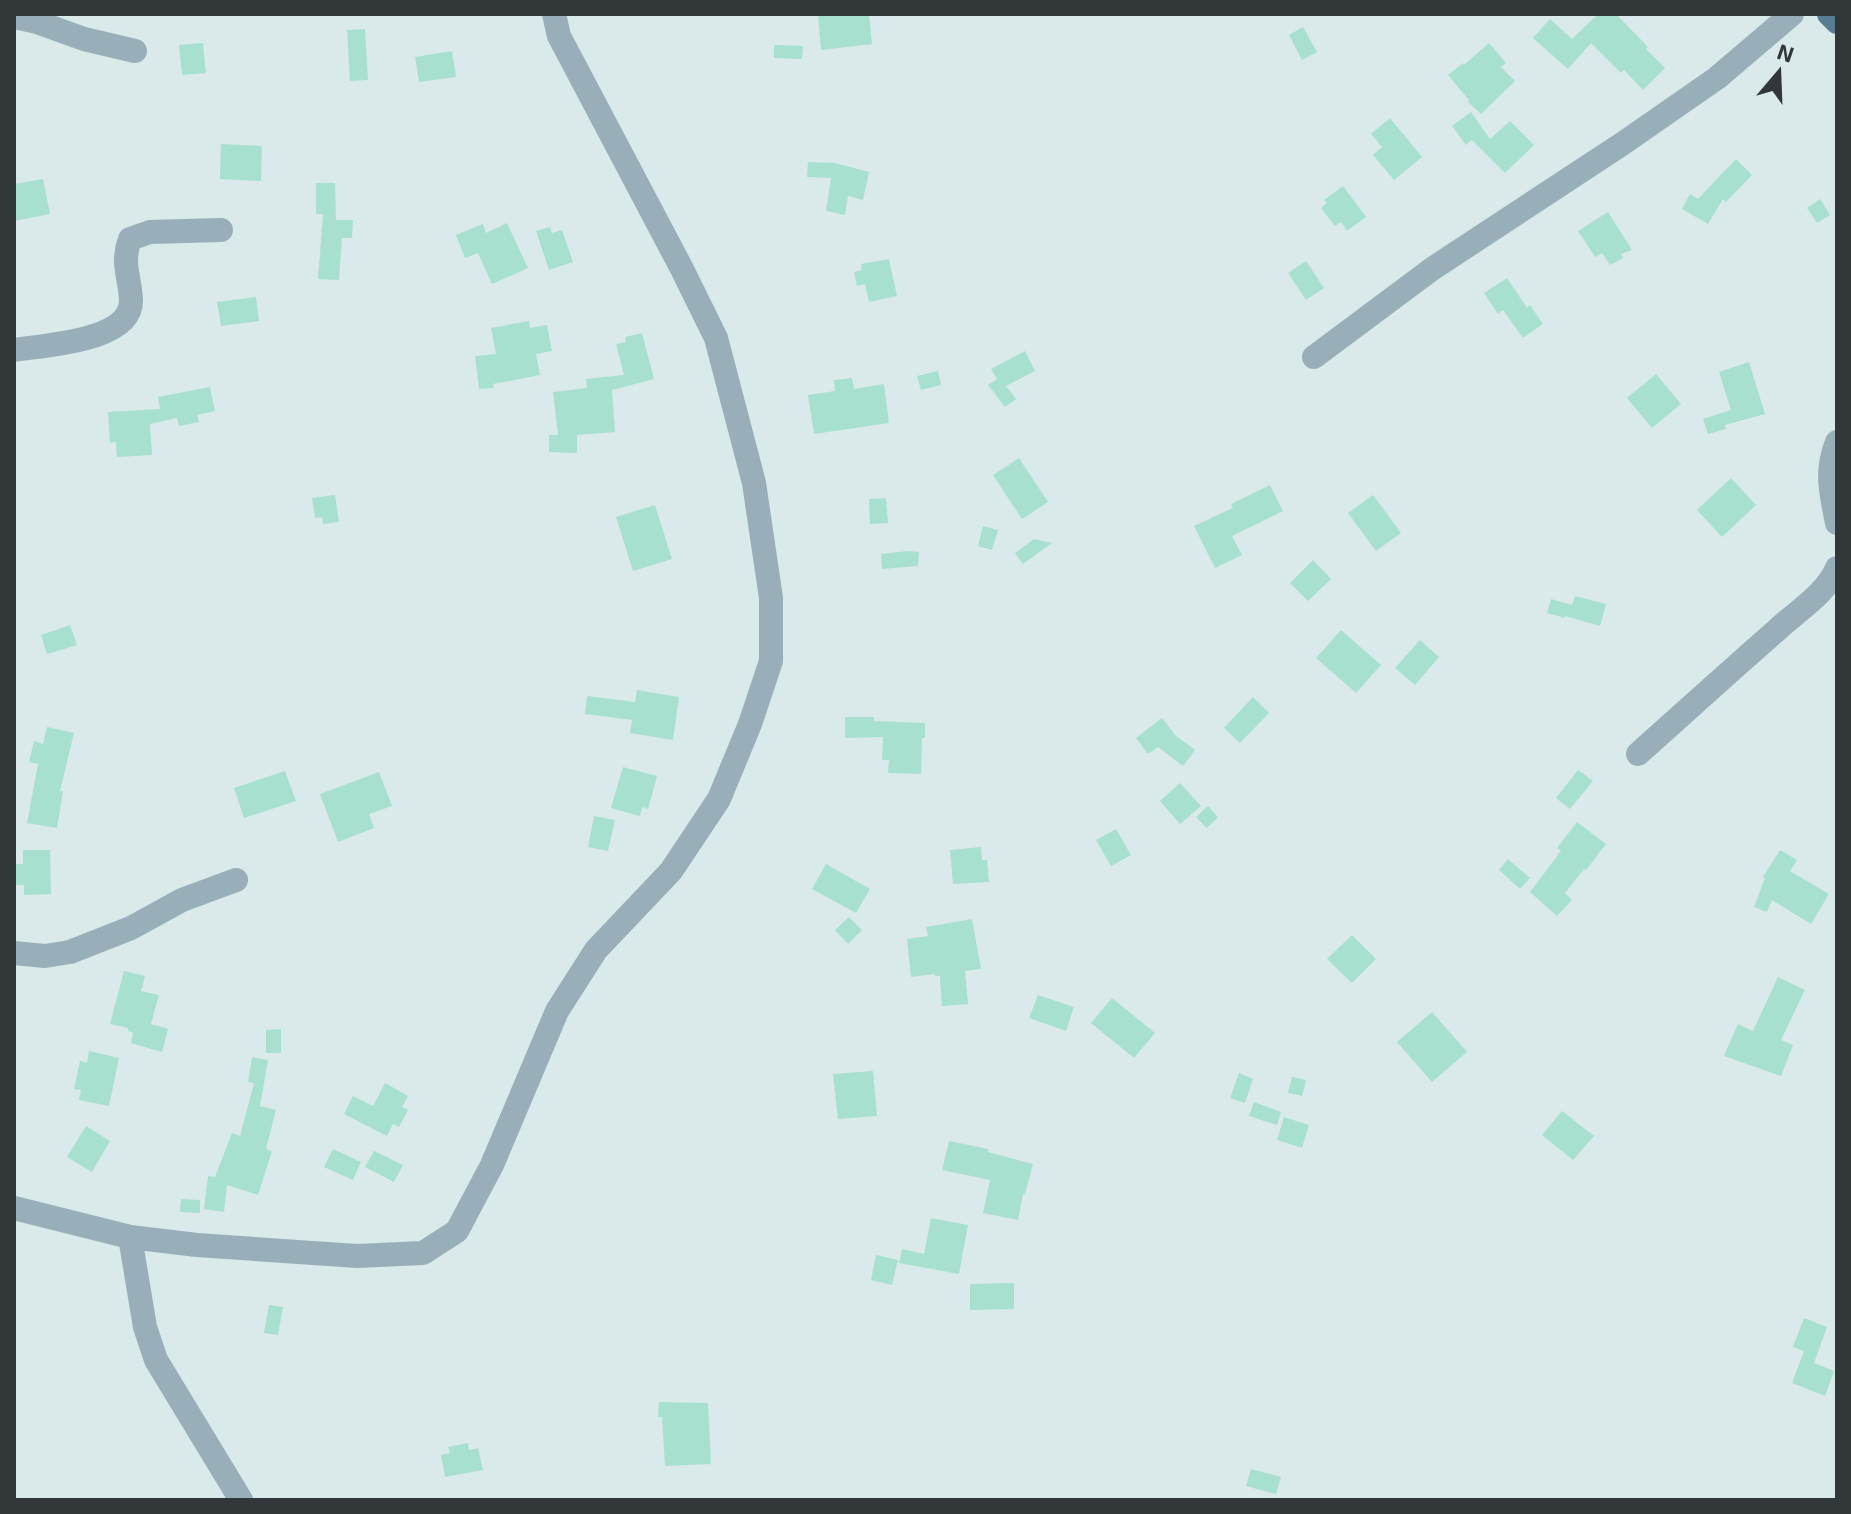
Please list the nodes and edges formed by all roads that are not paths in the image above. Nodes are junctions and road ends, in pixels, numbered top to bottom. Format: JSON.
{"nodes":[{"id":1,"x":554,"y":14,"type":"edge"},
{"id":2,"x":1792,"y":14,"type":"edge"},
{"id":3,"x":1829,"y":14,"type":"edge"},
{"id":4,"x":14,"y":17,"type":"edge"},
{"id":5,"x":1837,"y":22,"type":"edge"},
{"id":6,"x":135,"y":51,"type":"dead end"},
{"id":7,"x":221,"y":230,"type":"dead end"},
{"id":8,"x":14,"y":350,"type":"edge"},
{"id":9,"x":1314,"y":357,"type":"dead end"},
{"id":10,"x":1837,"y":442,"type":"edge"},
{"id":11,"x":1837,"y":523,"type":"edge"},
{"id":12,"x":1837,"y":568,"type":"edge"},
{"id":13,"x":1638,"y":754,"type":"dead end"},
{"id":14,"x":236,"y":880,"type":"dead end"},
{"id":15,"x":14,"y":953,"type":"edge"},
{"id":16,"x":14,"y":1208,"type":"edge"},
{"id":17,"x":130,"y":1237,"type":"junction"},
{"id":18,"x":241,"y":1500,"type":"edge"}],
"edges":[{"from":1,"to":17,"type":"street"},
{"from":2,"to":9,"type":"street"},
{"from":3,"to":5,"type":"main road"},
{"from":4,"to":6,"type":"street"},
{"from":7,"to":8,"type":"street"},
{"from":10,"to":11,"type":"street"},
{"from":12,"to":13,"type":"street"},
{"from":14,"to":15,"type":"street"},
{"from":16,"to":17,"type":"street"},
{"from":17,"to":18,"type":"street"}]}
